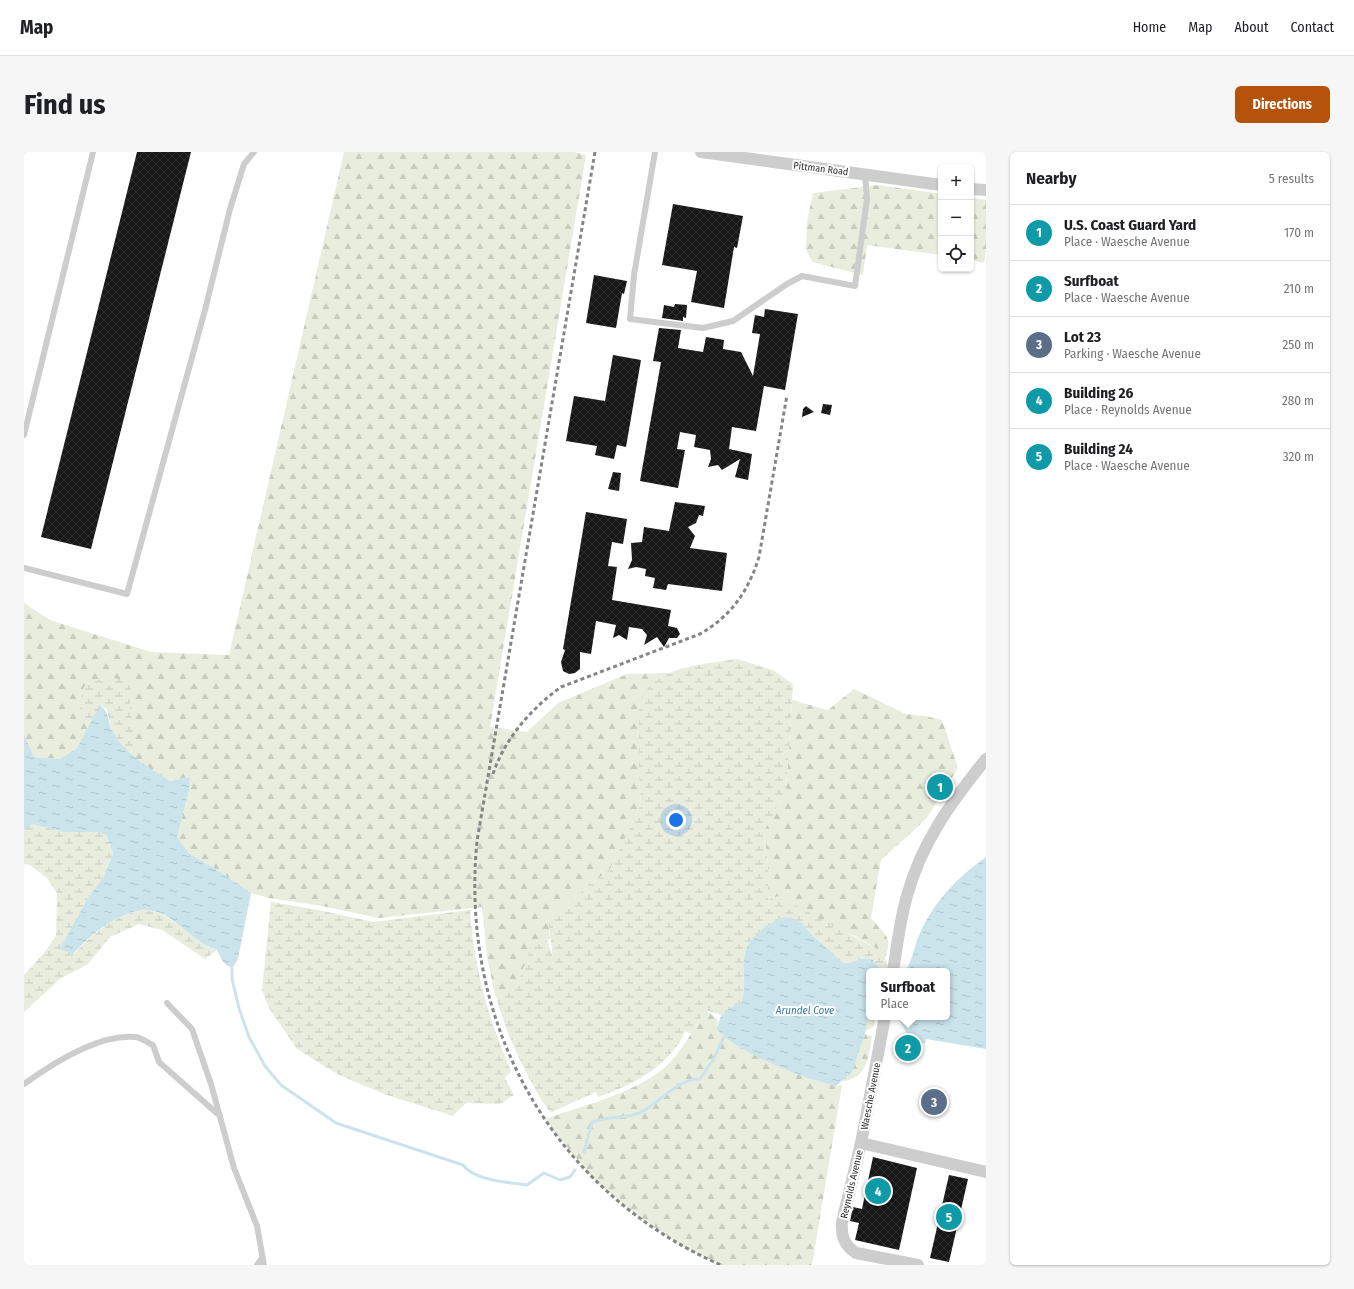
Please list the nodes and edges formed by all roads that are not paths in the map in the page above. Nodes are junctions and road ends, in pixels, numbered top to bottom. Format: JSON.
{"nodes":[{"id":1,"x":93,"y":152,"type":"edge"},
{"id":2,"x":254,"y":152,"type":"edge"},
{"id":3,"x":655,"y":152,"type":"edge"},
{"id":4,"x":701,"y":152,"type":"edge"},
{"id":5,"x":865,"y":173,"type":"junction"},
{"id":6,"x":938,"y":185,"type":"edge"},
{"id":7,"x":974,"y":190,"type":"edge"},
{"id":8,"x":986,"y":190,"type":"edge"},
{"id":9,"x":24,"y":435,"type":"edge"},
{"id":10,"x":24,"y":568,"type":"edge"},
{"id":11,"x":986,"y":759,"type":"edge"},
{"id":12,"x":893,"y":968,"type":"edge"},
{"id":13,"x":167,"y":1003,"type":"dead end"},
{"id":14,"x":884,"y":1020,"type":"edge"},
{"id":15,"x":24,"y":1084,"type":"edge"},
{"id":16,"x":220,"y":1116,"type":"junction"},
{"id":17,"x":861,"y":1143,"type":"junction"},
{"id":18,"x":986,"y":1172,"type":"edge"},
{"id":19,"x":262,"y":1258,"type":"junction"},
{"id":20,"x":257,"y":1265,"type":"edge"},
{"id":21,"x":264,"y":1265,"type":"edge"},
{"id":22,"x":918,"y":1265,"type":"edge"}],
"edges":[{"from":1,"to":9,"type":"lane"},
{"from":2,"to":10,"type":"lane"},
{"from":3,"to":5,"type":"lane"},
{"from":4,"to":5,"type":"street","name":"Pittman Road"},
{"from":5,"to":6,"type":"street","name":"Pittman Road"},
{"from":7,"to":8,"type":"street"},
{"from":11,"to":12,"type":"street"},
{"from":13,"to":16,"type":"lane"},
{"from":14,"to":17,"type":"street","name":"Waesche Avenue"},
{"from":15,"to":16,"type":"lane"},
{"from":16,"to":19,"type":"lane"},
{"from":17,"to":18,"type":"street","name":"Waesche Avenue"},
{"from":17,"to":22,"type":"street","name":"Reynolds Avenue"},
{"from":19,"to":20,"type":"lane"},
{"from":19,"to":21,"type":"lane"}]}
